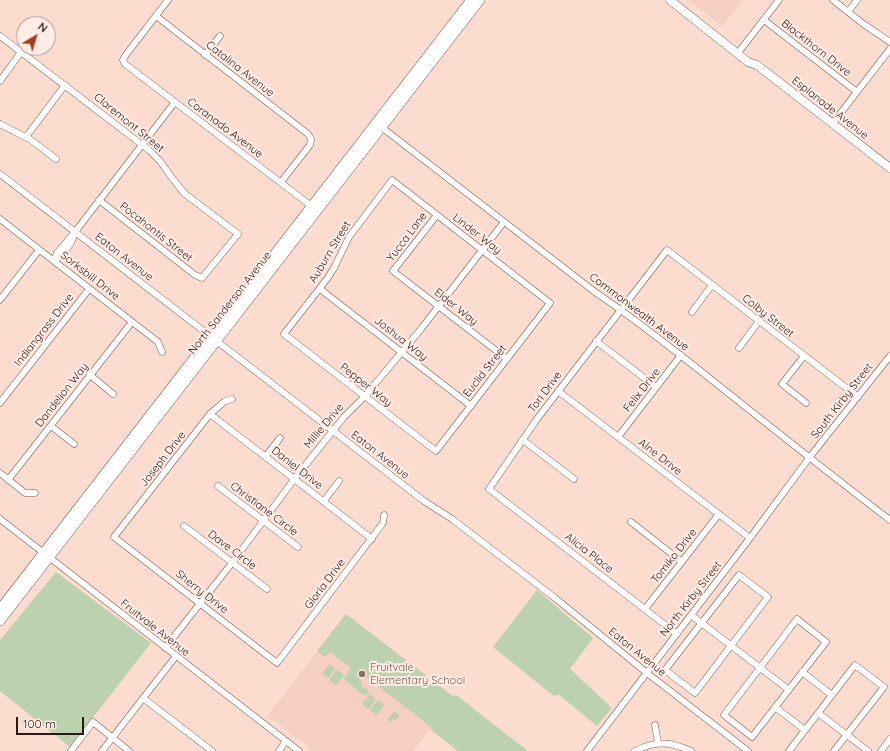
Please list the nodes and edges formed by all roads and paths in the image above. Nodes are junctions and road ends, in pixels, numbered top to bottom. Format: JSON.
{"nodes":[{"id":1,"x":168,"y":0,"type":"edge"},
{"id":2,"x":470,"y":0,"type":"edge"},
{"id":3,"x":480,"y":0,"type":"edge"},
{"id":4,"x":670,"y":0,"type":"edge"},
{"id":5,"x":678,"y":0,"type":"edge"},
{"id":6,"x":779,"y":0,"type":"edge"},
{"id":7,"x":833,"y":0,"type":"edge"},
{"id":8,"x":857,"y":0,"type":"edge"},
{"id":9,"x":848,"y":12,"type":"junction"},
{"id":10,"x":156,"y":16,"type":"junction"},
{"id":11,"x":764,"y":20,"type":"junction"},
{"id":12,"x":0,"y":36,"type":"edge"},
{"id":13,"x":220,"y":36,"type":"dead end"},
{"id":14,"x":890,"y":42,"type":"edge"},
{"id":15,"x":16,"y":48,"type":"edge"},
{"id":16,"x":741,"y":49,"type":"junction"},
{"id":17,"x":890,"y":49,"type":"edge"},
{"id":18,"x":205,"y":55,"type":"junction"},
{"id":19,"x":18,"y":56,"type":"edge"},
{"id":20,"x":26,"y":56,"type":"edge"},
{"id":21,"x":757,"y":65,"type":"junction"},
{"id":22,"x":0,"y":81,"type":"edge"},
{"id":23,"x":65,"y":85,"type":"junction"},
{"id":24,"x":857,"y":92,"type":"junction"},
{"id":25,"x":175,"y":102,"type":"junction"},
{"id":26,"x":833,"y":123,"type":"junction"},
{"id":27,"x":0,"y":124,"type":"edge"},
{"id":28,"x":379,"y":125,"type":"junction"},
{"id":29,"x":26,"y":137,"type":"junction"},
{"id":30,"x":142,"y":145,"type":"junction"},
{"id":31,"x":56,"y":160,"type":"dead end"},
{"id":32,"x":890,"y":168,"type":"edge"},
{"id":33,"x":0,"y":174,"type":"edge"},
{"id":34,"x":392,"y":180,"type":"joint"},
{"id":35,"x":281,"y":182,"type":"junction"},
{"id":36,"x":99,"y":200,"type":"junction"},
{"id":37,"x":314,"y":208,"type":"junction"},
{"id":38,"x":436,"y":215,"type":"junction"},
{"id":39,"x":0,"y":220,"type":"edge"},
{"id":40,"x":504,"y":222,"type":"junction"},
{"id":41,"x":75,"y":232,"type":"junction"},
{"id":42,"x":39,"y":250,"type":"junction"},
{"id":43,"x":482,"y":250,"type":"junction"},
{"id":44,"x":667,"y":250,"type":"joint"},
{"id":45,"x":54,"y":261,"type":"junction"},
{"id":46,"x":393,"y":271,"type":"joint"},
{"id":47,"x":202,"y":278,"type":"joint"},
{"id":48,"x":712,"y":285,"type":"junction"},
{"id":49,"x":89,"y":289,"type":"junction"},
{"id":50,"x":320,"y":289,"type":"junction"},
{"id":51,"x":0,"y":300,"type":"edge"},
{"id":52,"x":550,"y":303,"type":"joint"},
{"id":53,"x":439,"y":306,"type":"junction"},
{"id":54,"x":621,"y":310,"type":"junction"},
{"id":55,"x":692,"y":312,"type":"dead end"},
{"id":56,"x":759,"y":321,"type":"junction"},
{"id":57,"x":132,"y":322,"type":"junction"},
{"id":58,"x":284,"y":334,"type":"joint"},
{"id":59,"x":213,"y":338,"type":"junction"},
{"id":60,"x":596,"y":341,"type":"junction"},
{"id":61,"x":739,"y":348,"type":"dead end"},
{"id":62,"x":162,"y":352,"type":"dead end"},
{"id":63,"x":401,"y":352,"type":"junction"},
{"id":64,"x":681,"y":355,"type":"junction"},
{"id":65,"x":804,"y":356,"type":"junction"},
{"id":66,"x":890,"y":356,"type":"edge"},
{"id":67,"x":507,"y":359,"type":"junction"},
{"id":68,"x":90,"y":376,"type":"junction"},
{"id":69,"x":656,"y":387,"type":"junction"},
{"id":70,"x":558,"y":391,"type":"junction"},
{"id":71,"x":113,"y":394,"type":"dead end"},
{"id":72,"x":365,"y":396,"type":"junction"},
{"id":73,"x":858,"y":397,"type":"junction"},
{"id":74,"x":232,"y":399,"type":"dead end"},
{"id":75,"x":806,"y":402,"type":"dead end"},
{"id":76,"x":0,"y":403,"type":"edge"},
{"id":77,"x":471,"y":406,"type":"junction"},
{"id":78,"x":210,"y":414,"type":"junction"},
{"id":79,"x":50,"y":426,"type":"junction"},
{"id":80,"x":333,"y":431,"type":"junction"},
{"id":81,"x":618,"y":437,"type":"junction"},
{"id":82,"x":280,"y":438,"type":"dead end"},
{"id":83,"x":523,"y":440,"type":"junction"},
{"id":84,"x":74,"y":444,"type":"dead end"},
{"id":85,"x":436,"y":451,"type":"joint"},
{"id":86,"x":266,"y":456,"type":"junction"},
{"id":87,"x":810,"y":458,"type":"junction"},
{"id":88,"x":0,"y":473,"type":"edge"},
{"id":89,"x":295,"y":478,"type":"junction"},
{"id":90,"x":574,"y":479,"type":"dead end"},
{"id":91,"x":8,"y":480,"type":"junction"},
{"id":92,"x":339,"y":481,"type":"dead end"},
{"id":93,"x":218,"y":486,"type":"dead end"},
{"id":94,"x":489,"y":489,"type":"joint"},
{"id":95,"x":35,"y":493,"type":"dead end"},
{"id":96,"x":324,"y":501,"type":"junction"},
{"id":97,"x":718,"y":514,"type":"junction"},
{"id":98,"x":384,"y":515,"type":"dead end"},
{"id":99,"x":0,"y":519,"type":"edge"},
{"id":100,"x":890,"y":520,"type":"edge"},
{"id":101,"x":263,"y":521,"type":"junction"},
{"id":102,"x":631,"y":522,"type":"dead end"},
{"id":103,"x":184,"y":526,"type":"dead end"},
{"id":104,"x":114,"y":537,"type":"joint"},
{"id":105,"x":750,"y":538,"type":"junction"},
{"id":106,"x":372,"y":539,"type":"junction"},
{"id":107,"x":298,"y":547,"type":"dead end"},
{"id":108,"x":46,"y":555,"type":"junction"},
{"id":109,"x":682,"y":562,"type":"junction"},
{"id":110,"x":232,"y":563,"type":"junction"},
{"id":111,"x":267,"y":589,"type":"dead end"},
{"id":112,"x":200,"y":604,"type":"junction"},
{"id":113,"x":0,"y":609,"type":"edge"},
{"id":114,"x":645,"y":609,"type":"junction"},
{"id":115,"x":691,"y":615,"type":"junction"},
{"id":116,"x":0,"y":621,"type":"edge"},
{"id":117,"x":702,"y":623,"type":"junction"},
{"id":118,"x":677,"y":634,"type":"junction"},
{"id":119,"x":731,"y":645,"type":"junction"},
{"id":120,"x":165,"y":648,"type":"junction"},
{"id":121,"x":176,"y":656,"type":"junction"},
{"id":122,"x":277,"y":663,"type":"joint"},
{"id":123,"x":760,"y":668,"type":"junction"},
{"id":124,"x":802,"y":672,"type":"junction"},
{"id":125,"x":646,"y":673,"type":"junction"},
{"id":126,"x":789,"y":690,"type":"junction"},
{"id":127,"x":832,"y":695,"type":"junction"},
{"id":128,"x":143,"y":698,"type":"junction"},
{"id":129,"x":775,"y":707,"type":"junction"},
{"id":130,"x":818,"y":713,"type":"junction"},
{"id":131,"x":655,"y":725,"type":"dead end"},
{"id":132,"x":805,"y":730,"type":"junction"},
{"id":133,"x":847,"y":735,"type":"junction"},
{"id":134,"x":112,"y":738,"type":"junction"},
{"id":135,"x":890,"y":739,"type":"edge"},
{"id":136,"x":286,"y":741,"type":"junction"},
{"id":137,"x":658,"y":744,"type":"junction"},
{"id":138,"x":71,"y":751,"type":"edge"},
{"id":139,"x":102,"y":751,"type":"edge"},
{"id":140,"x":129,"y":751,"type":"edge"},
{"id":141,"x":212,"y":751,"type":"edge"},
{"id":142,"x":279,"y":751,"type":"edge"},
{"id":143,"x":299,"y":751,"type":"edge"},
{"id":144,"x":587,"y":751,"type":"edge"},
{"id":145,"x":635,"y":751,"type":"edge"},
{"id":146,"x":691,"y":751,"type":"edge"},
{"id":147,"x":748,"y":751,"type":"edge"},
{"id":148,"x":789,"y":751,"type":"edge"},
{"id":149,"x":834,"y":751,"type":"edge"},
{"id":150,"x":868,"y":751,"type":"edge"},
{"id":151,"x":881,"y":751,"type":"edge"}],
"edges":[{"from":1,"to":10,"type":"street"},
{"from":2,"to":28,"type":"highway","name":"North Sanderson Avenue"},
{"from":3,"to":28,"type":"highway","name":"North Sanderson Avenue"},
{"from":4,"to":21,"type":"main road","name":"Esplanade Avenue"},
{"from":5,"to":16,"type":"main road","name":"Esplanade Avenue"},
{"from":6,"to":11,"type":"street"},
{"from":7,"to":9,"type":"street"},
{"from":8,"to":9,"type":"street"},
{"from":9,"to":14,"type":"street"},
{"from":10,"to":18,"type":"street","name":"Catalina Avenue"},
{"from":10,"to":25,"type":"street","name":"Coranado Avenue"},
{"from":11,"to":16,"type":"street"},
{"from":11,"to":24,"type":"street","name":"Blackthorn Drive"},
{"from":12,"to":15,"type":"street","name":"Claremont Street"},
{"from":13,"to":18,"type":"street"},
{"from":16,"to":21,"type":"main road","name":"Esplanade Avenue"},
{"from":17,"to":24,"type":"street"},
{"from":18,"to":35,"type":"street","name":"Catalina Avenue"},
{"from":19,"to":22,"type":"street"},
{"from":20,"to":23,"type":"street","name":"Claremont Street"},
{"from":21,"to":26,"type":"main road","name":"Esplanade Avenue"},
{"from":23,"to":29,"type":"street"},
{"from":23,"to":30,"type":"street","name":"Claremont Street"},
{"from":24,"to":26,"type":"street"},
{"from":25,"to":30,"type":"street"},
{"from":25,"to":35,"type":"street","name":"Coranado Avenue"},
{"from":26,"to":32,"type":"main road","name":"Esplanade Avenue"},
{"from":27,"to":29,"type":"street"},
{"from":28,"to":37,"type":"highway","name":"North Sanderson Avenue"},
{"from":28,"to":40,"type":"street","name":"Commonwealth Avenue"},
{"from":29,"to":31,"type":"street"},
{"from":30,"to":36,"type":"street"},
{"from":30,"to":47,"type":"street","name":"Claremont Street"},
{"from":33,"to":41,"type":"street","name":"Eaton Avenue"},
{"from":34,"to":38,"type":"street","name":"Linder Way"},
{"from":34,"to":50,"type":"street","name":"Auburn Street"},
{"from":35,"to":37,"type":"street","name":"Coranado Avenue"},
{"from":36,"to":41,"type":"street"},
{"from":36,"to":47,"type":"street","name":"Pocahontis Street"},
{"from":37,"to":59,"type":"highway","name":"North Sanderson Avenue"},
{"from":38,"to":43,"type":"street","name":"Linder Way"},
{"from":38,"to":46,"type":"street","name":"Yucca Lane"},
{"from":39,"to":42,"type":"street","name":"Sorksbill Drive"},
{"from":40,"to":43,"type":"street","name":"Millie Drive"},
{"from":40,"to":54,"type":"street","name":"Commonwealth Avenue"},
{"from":41,"to":45,"type":"street"},
{"from":41,"to":59,"type":"street","name":"Eaton Avenue"},
{"from":42,"to":45,"type":"street","name":"Sorksbill Drive"},
{"from":42,"to":51,"type":"street"},
{"from":43,"to":52,"type":"street","name":"Linder Way"},
{"from":43,"to":53,"type":"street","name":"Millie Drive"},
{"from":44,"to":48,"type":"street","name":"Colby Street"},
{"from":44,"to":54,"type":"street","name":"Tori Drive"},
{"from":45,"to":49,"type":"street","name":"Sorksbill Drive"},
{"from":46,"to":53,"type":"street","name":"Elder Way"},
{"from":48,"to":55,"type":"street"},
{"from":48,"to":56,"type":"street","name":"Colby Street"},
{"from":49,"to":57,"type":"street","name":"Sorksbill Drive"},
{"from":49,"to":76,"type":"street","name":"Indiangrass Drive"},
{"from":50,"to":58,"type":"street","name":"Auburn Street"},
{"from":50,"to":63,"type":"street","name":"Joshua Way"},
{"from":52,"to":67,"type":"street","name":"Euclid Street"},
{"from":53,"to":63,"type":"street","name":"Millie Drive"},
{"from":53,"to":67,"type":"street","name":"Elder Way"},
{"from":54,"to":60,"type":"street","name":"Tori Drive"},
{"from":54,"to":64,"type":"street","name":"Commonwealth Avenue"},
{"from":56,"to":61,"type":"street"},
{"from":56,"to":65,"type":"street","name":"Colby Street"},
{"from":57,"to":62,"type":"street","name":"Sorksbill Drive"},
{"from":57,"to":68,"type":"street","name":"Dandelion Way"},
{"from":58,"to":72,"type":"street","name":"Pepper Way"},
{"from":59,"to":80,"type":"street","name":"Eaton Avenue"},
{"from":59,"to":108,"type":"highway","name":"North Sanderson Avenue"},
{"from":60,"to":69,"type":"street"},
{"from":60,"to":70,"type":"street","name":"Tori Drive"},
{"from":63,"to":72,"type":"street","name":"Millie Drive"},
{"from":63,"to":77,"type":"street","name":"Joshua Way"},
{"from":64,"to":69,"type":"street","name":"Felix Drive"},
{"from":64,"to":87,"type":"street","name":"Commonwealth Avenue"},
{"from":65,"to":73,"type":"street","name":"Colby Street"},
{"from":65,"to":75,"type":"street"},
{"from":66,"to":73,"type":"street","name":"South Kirby Street"},
{"from":67,"to":77,"type":"street","name":"Euclid Street"},
{"from":68,"to":71,"type":"street"},
{"from":68,"to":79,"type":"street","name":"Dandelion Way"},
{"from":69,"to":81,"type":"street","name":"Felix Drive"},
{"from":70,"to":81,"type":"street","name":"Alne Drive"},
{"from":70,"to":83,"type":"street","name":"Tori Drive"},
{"from":72,"to":80,"type":"street","name":"Millie Drive"},
{"from":72,"to":85,"type":"street","name":"Pepper Way"},
{"from":73,"to":87,"type":"street","name":"South Kirby Street"},
{"from":74,"to":78,"type":"street","name":"Joseph Drive"},
{"from":77,"to":85,"type":"street","name":"Euclid Street"},
{"from":78,"to":86,"type":"street","name":"Daniel Drive"},
{"from":78,"to":104,"type":"street","name":"Joseph Drive"},
{"from":79,"to":84,"type":"street"},
{"from":79,"to":91,"type":"street","name":"Dandelion Way"},
{"from":80,"to":89,"type":"street","name":"Millie Drive"},
{"from":80,"to":125,"type":"street","name":"Eaton Avenue"},
{"from":81,"to":97,"type":"street","name":"Alne Drive"},
{"from":82,"to":86,"type":"street"},
{"from":83,"to":90,"type":"street"},
{"from":83,"to":94,"type":"street","name":"Tori Drive"},
{"from":86,"to":89,"type":"street","name":"Daniel Drive"},
{"from":87,"to":100,"type":"street","name":"Commonwealth Avenue"},
{"from":87,"to":105,"type":"street","name":"North Kirby Street"},
{"from":88,"to":91,"type":"street"},
{"from":89,"to":96,"type":"street","name":"Daniel Drive"},
{"from":89,"to":101,"type":"street","name":"Millie Drive"},
{"from":91,"to":95,"type":"street"},
{"from":92,"to":96,"type":"street"},
{"from":93,"to":101,"type":"street","name":"Christiane Circle"},
{"from":94,"to":114,"type":"street","name":"Alicia Place"},
{"from":96,"to":106,"type":"street","name":"Daniel Drive"},
{"from":97,"to":105,"type":"street","name":"Alne Drive"},
{"from":97,"to":109,"type":"street","name":"Tomiko Drive"},
{"from":98,"to":106,"type":"street","name":"Gloria Drive"},
{"from":99,"to":108,"type":"street","name":"Fruitvale Avenue"},
{"from":101,"to":107,"type":"street","name":"Christiane Circle"},
{"from":101,"to":110,"type":"street","name":"Millie Drive"},
{"from":102,"to":109,"type":"street"},
{"from":103,"to":110,"type":"street","name":"Dave Circle"},
{"from":104,"to":112,"type":"street","name":"Sherry Drive"},
{"from":105,"to":115,"type":"street","name":"North Kirby Street"},
{"from":106,"to":122,"type":"street","name":"Gloria Drive"},
{"from":108,"to":113,"type":"highway","name":"North Sanderson Avenue"},
{"from":108,"to":116,"type":"highway","name":"North Sanderson Avenue"},
{"from":108,"to":120,"type":"street","name":"Fruitvale Avenue"},
{"from":109,"to":114,"type":"street","name":"Tomiko Drive"},
{"from":110,"to":111,"type":"street","name":"Dave Circle"},
{"from":110,"to":112,"type":"street","name":"Millie Drive"},
{"from":112,"to":120,"type":"street","name":"Millie Drive"},
{"from":112,"to":122,"type":"street","name":"Sherry Drive"},
{"from":114,"to":118,"type":"street","name":"Alicia Place"},
{"from":115,"to":117,"type":"street"},
{"from":115,"to":118,"type":"street","name":"North Kirby Street"},
{"from":117,"to":119,"type":"street"},
{"from":117,"to":119,"type":"street"},
{"from":117,"to":119,"type":"street"},
{"from":118,"to":125,"type":"street","name":"North Kirby Street"},
{"from":119,"to":123,"type":"street"},
{"from":120,"to":121,"type":"street","name":"Fruitvale Avenue"},
{"from":121,"to":128,"type":"street"},
{"from":121,"to":136,"type":"street","name":"Fruitvale Avenue"},
{"from":123,"to":124,"type":"street"},
{"from":123,"to":126,"type":"street"},
{"from":123,"to":129,"type":"street"},
{"from":124,"to":126,"type":"street"},
{"from":124,"to":127,"type":"street"},
{"from":125,"to":144,"type":"street","name":"North Kirby Street"},
{"from":125,"to":147,"type":"street","name":"Eaton Avenue"},
{"from":126,"to":129,"type":"street"},
{"from":127,"to":130,"type":"street"},
{"from":127,"to":133,"type":"street"},
{"from":128,"to":134,"type":"street"},
{"from":128,"to":141,"type":"street"},
{"from":129,"to":132,"type":"street"},
{"from":130,"to":132,"type":"street"},
{"from":130,"to":133,"type":"street"},
{"from":131,"to":137,"type":"street"},
{"from":132,"to":148,"type":"street"},
{"from":133,"to":149,"type":"street"},
{"from":133,"to":150,"type":"street"},
{"from":134,"to":138,"type":"street"},
{"from":134,"to":139,"type":"street"},
{"from":134,"to":140,"type":"street"},
{"from":135,"to":151,"type":"street"},
{"from":136,"to":142,"type":"street"},
{"from":136,"to":143,"type":"street","name":"Fruitvale Avenue"},
{"from":137,"to":145,"type":"street"},
{"from":137,"to":146,"type":"street"}]}
